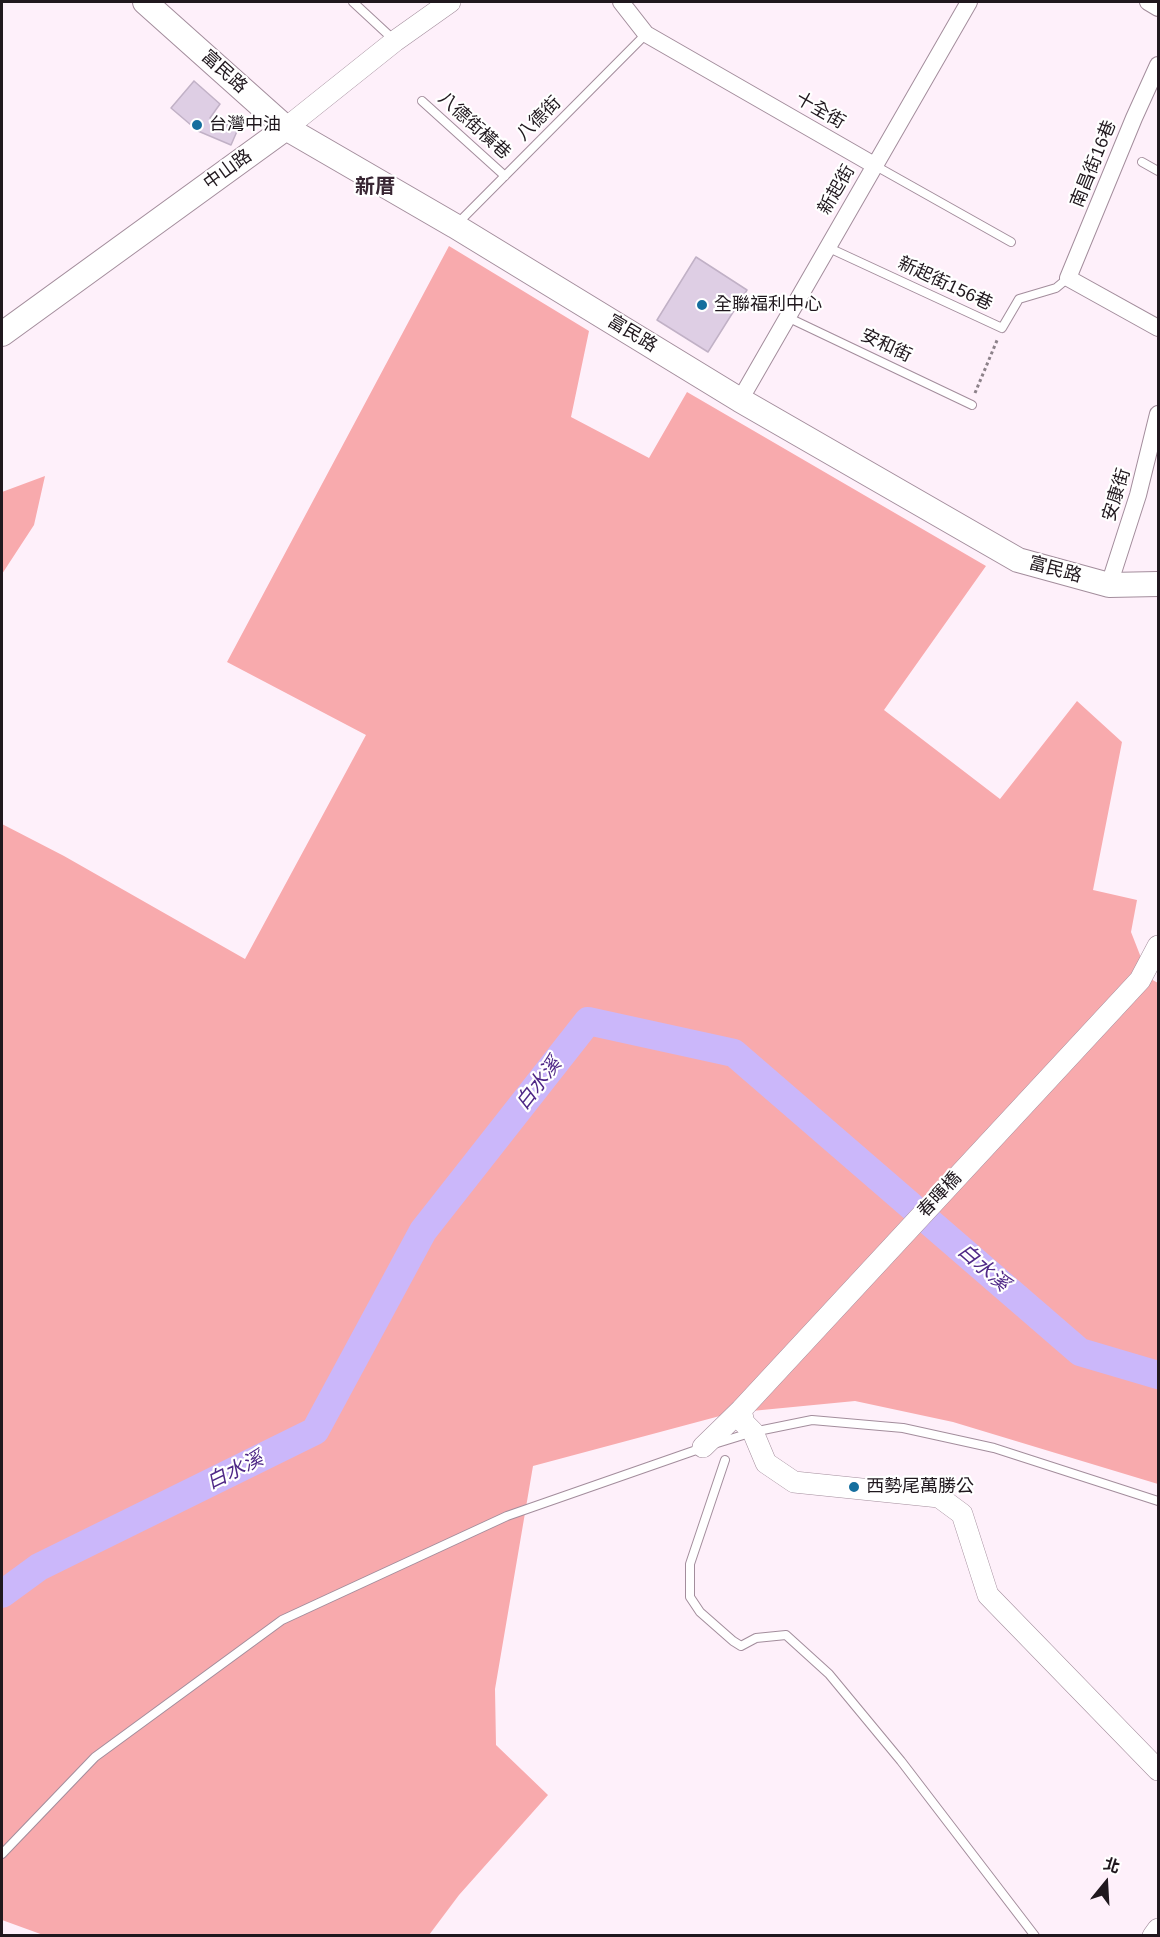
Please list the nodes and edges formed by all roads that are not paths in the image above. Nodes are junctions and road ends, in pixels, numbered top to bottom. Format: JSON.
{"nodes":[{"id":1,"x":146,"y":2,"type":"edge"},
{"id":2,"x":353,"y":2,"type":"edge"},
{"id":3,"x":450,"y":2,"type":"edge"},
{"id":4,"x":621,"y":2,"type":"edge"},
{"id":5,"x":969,"y":2,"type":"edge"},
{"id":6,"x":1148,"y":2,"type":"edge"},
{"id":7,"x":1158,"y":8,"type":"edge"},
{"id":8,"x":646,"y":34,"type":"junction"},
{"id":9,"x":395,"y":41,"type":"junction"},
{"id":10,"x":1158,"y":65,"type":"edge"},
{"id":11,"x":422,"y":101,"type":"dead end"},
{"id":12,"x":286,"y":128,"type":"junction"},
{"id":13,"x":1142,"y":162,"type":"dead end"},
{"id":14,"x":874,"y":165,"type":"junction"},
{"id":15,"x":1158,"y":171,"type":"edge"},
{"id":16,"x":505,"y":176,"type":"junction"},
{"id":17,"x":455,"y":226,"type":"junction"},
{"id":18,"x":1011,"y":242,"type":"dead end"},
{"id":19,"x":826,"y":247,"type":"junction"},
{"id":20,"x":1068,"y":278,"type":"junction"},
{"id":21,"x":787,"y":316,"type":"junction"},
{"id":22,"x":1158,"y":328,"type":"edge"},
{"id":23,"x":2,"y":334,"type":"edge"},
{"id":24,"x":740,"y":400,"type":"junction"},
{"id":25,"x":972,"y":405,"type":"road end"},
{"id":26,"x":1158,"y":414,"type":"edge"},
{"id":27,"x":1158,"y":584,"type":"edge"},
{"id":28,"x":1109,"y":585,"type":"junction"},
{"id":29,"x":1158,"y":946,"type":"edge"},
{"id":30,"x":741,"y":1410,"type":"junction"},
{"id":31,"x":753,"y":1432,"type":"junction"},
{"id":32,"x":703,"y":1447,"type":"junction"},
{"id":33,"x":725,"y":1460,"type":"dead end"},
{"id":34,"x":1158,"y":1501,"type":"edge"},
{"id":35,"x":1158,"y":1770,"type":"edge"},
{"id":36,"x":2,"y":1854,"type":"edge"},
{"id":37,"x":1035,"y":1935,"type":"edge"}],
"edges":[{"from":1,"to":12,"type":"main road","name":"富民路"},
{"from":2,"to":9,"type":"lane"},
{"from":3,"to":9,"type":"street","name":"中山路"},
{"from":4,"to":8,"type":"street","name":"十全街"},
{"from":5,"to":14,"type":"street","name":"新起街"},
{"from":6,"to":7,"type":"street"},
{"from":8,"to":14,"type":"street","name":"十全街"},
{"from":8,"to":16,"type":"lane","name":"八德街"},
{"from":9,"to":12,"type":"street","name":"中山路"},
{"from":10,"to":20,"type":"street","name":"南昌街16巷"},
{"from":11,"to":16,"type":"lane","name":"八德街橫巷"},
{"from":12,"to":17,"type":"main road","name":"富民路"},
{"from":12,"to":23,"type":"main road","name":"中山路"},
{"from":13,"to":15,"type":"lane"},
{"from":14,"to":18,"type":"lane","name":"十全街"},
{"from":14,"to":19,"type":"street","name":"新起街"},
{"from":16,"to":17,"type":"lane","name":"八德街"},
{"from":17,"to":24,"type":"main road","name":"富民路"},
{"from":19,"to":20,"type":"lane","name":"新起街156巷"},
{"from":19,"to":21,"type":"street","name":"新起街"},
{"from":20,"to":22,"type":"street"},
{"from":21,"to":24,"type":"street","name":"新起街"},
{"from":21,"to":25,"type":"lane","name":"安和街"},
{"from":24,"to":28,"type":"main road","name":"富民路"},
{"from":26,"to":28,"type":"street","name":"安康街"},
{"from":27,"to":28,"type":"main road","name":"富民路"},
{"from":29,"to":30,"type":"street","name":"春暉橋"},
{"from":30,"to":31,"type":"street"},
{"from":30,"to":32,"type":"street","name":"春暉橋"},
{"from":31,"to":32,"type":"lane"},
{"from":31,"to":34,"type":"lane"},
{"from":31,"to":35,"type":"street"},
{"from":32,"to":36,"type":"lane"},
{"from":33,"to":37,"type":"lane"}]}
